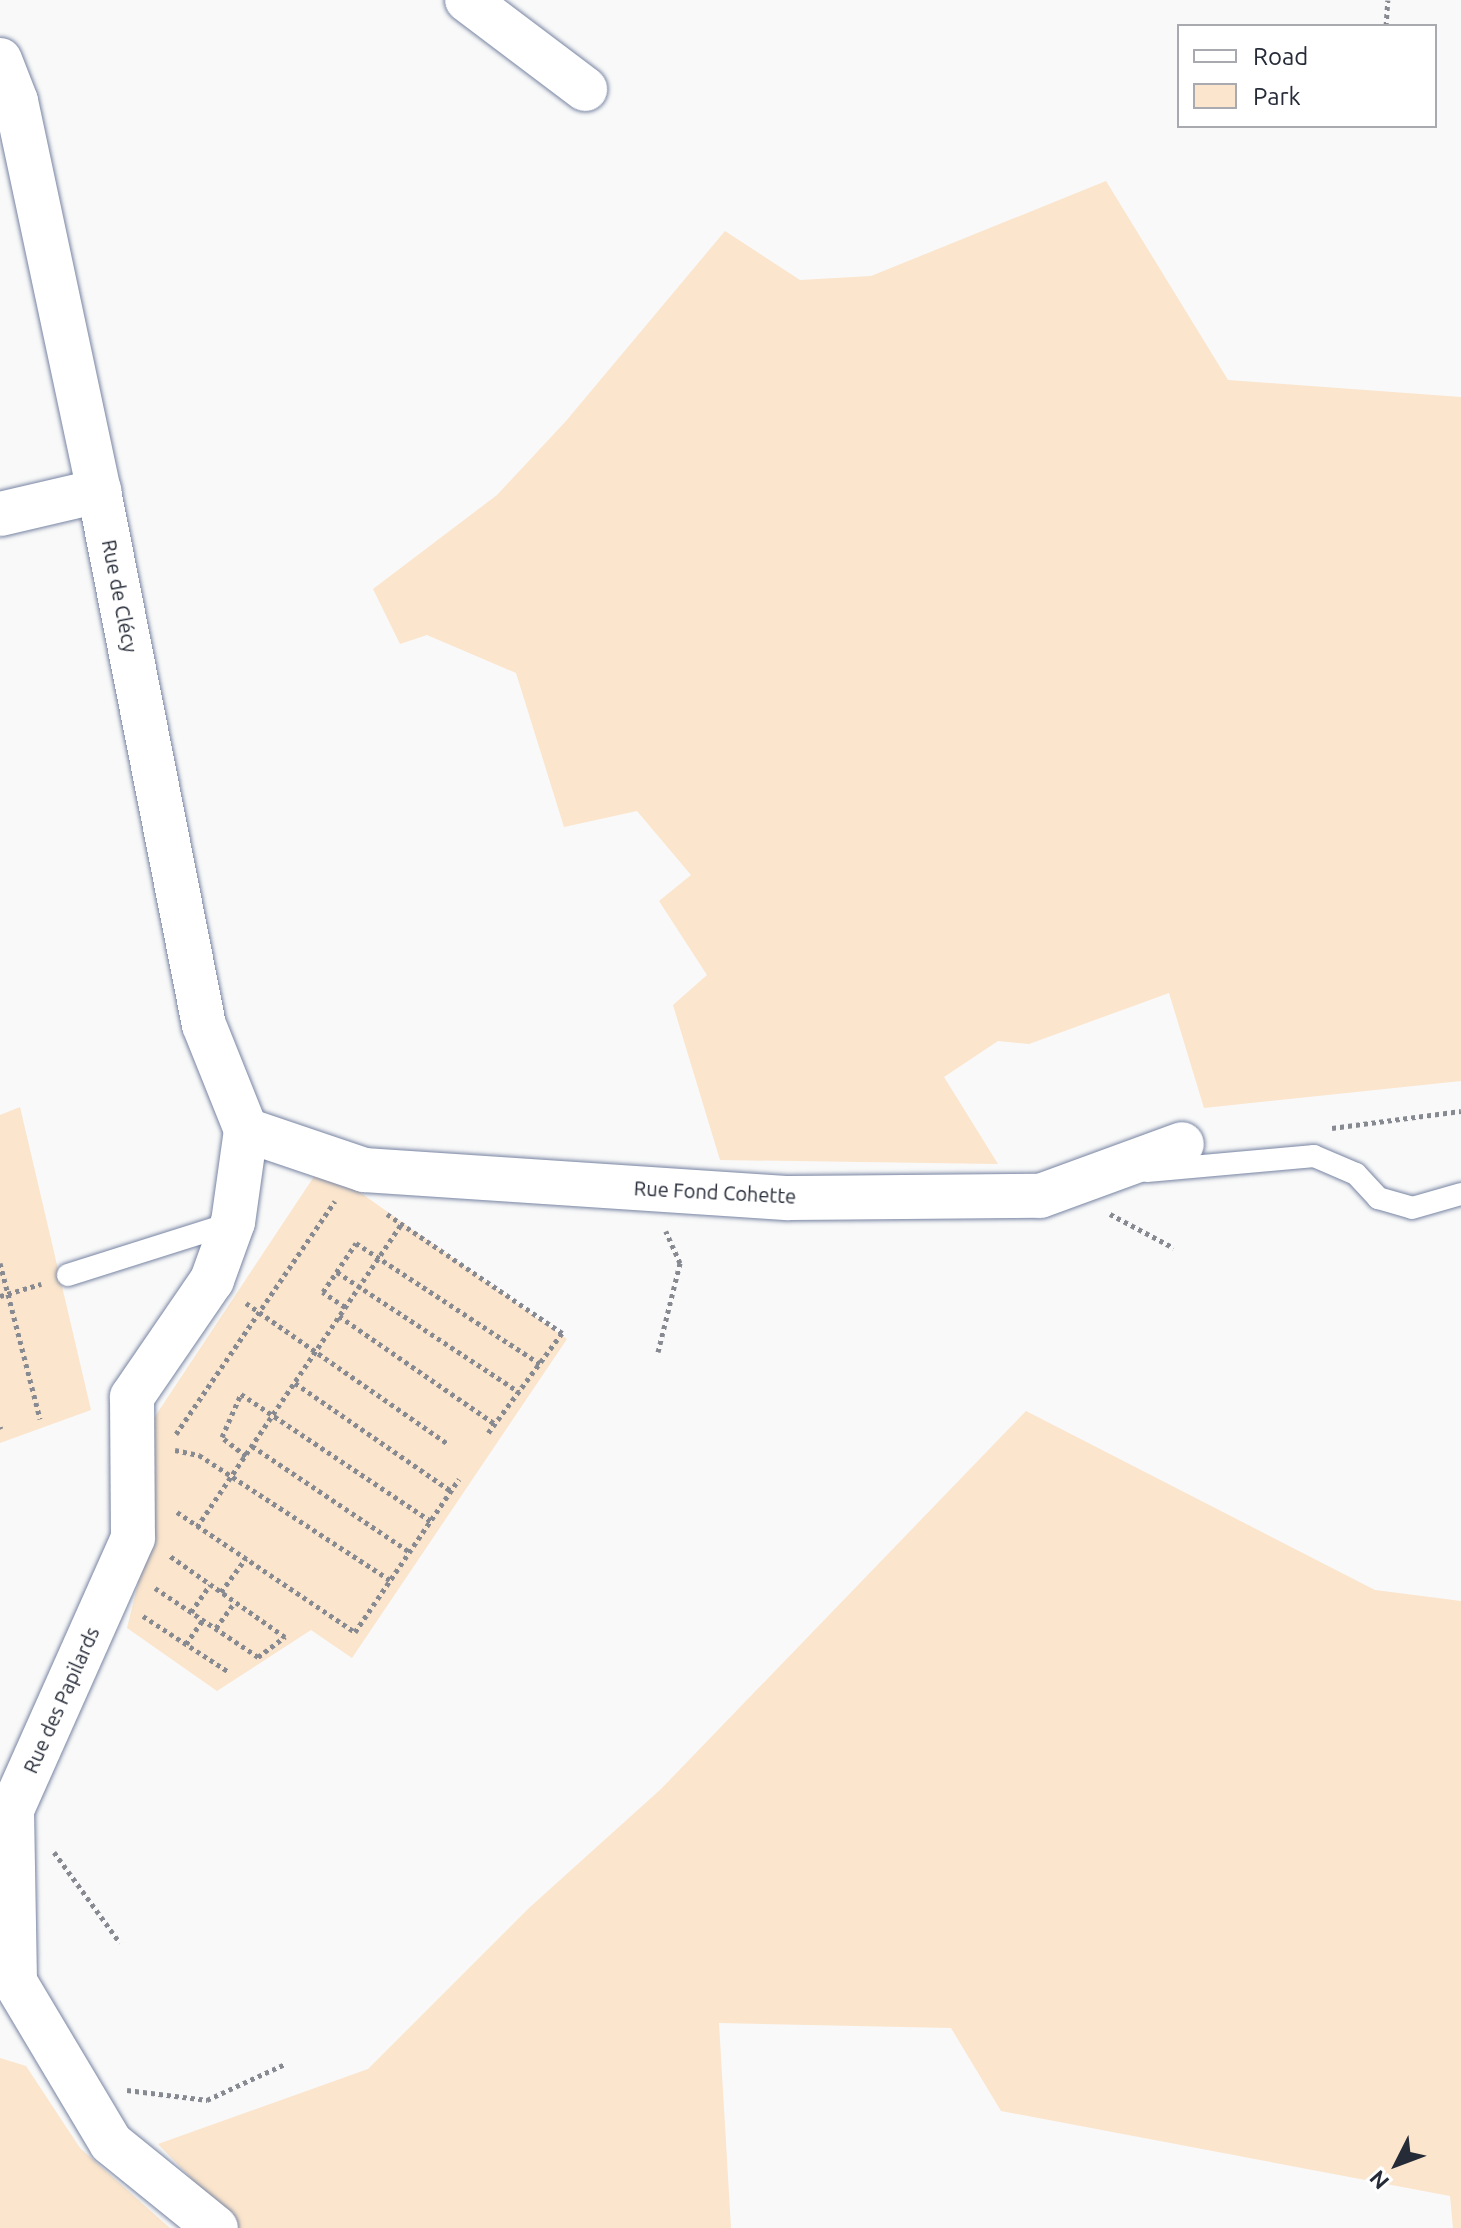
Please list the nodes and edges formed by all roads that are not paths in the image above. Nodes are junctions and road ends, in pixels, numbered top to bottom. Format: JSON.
{"nodes":[{"id":1,"x":467,"y":0,"type":"edge"},
{"id":2,"x":0,"y":60,"type":"edge"},
{"id":3,"x":585,"y":89,"type":"dead end"},
{"id":4,"x":99,"y":491,"type":"junction"},
{"id":5,"x":0,"y":514,"type":"edge"},
{"id":6,"x":246,"y":1130,"type":"junction"},
{"id":7,"x":1182,"y":1144,"type":"dead end"},
{"id":8,"x":1114,"y":1170,"type":"junction"},
{"id":9,"x":1461,"y":1194,"type":"edge"},
{"id":10,"x":233,"y":1222,"type":"junction"},
{"id":11,"x":68,"y":1275,"type":"road end"},
{"id":12,"x":216,"y":2228,"type":"edge"}],
"edges":[{"from":1,"to":3,"type":"street"},
{"from":2,"to":4,"type":"street","name":"Rue de Clécy"},
{"from":4,"to":5,"type":"street"},
{"from":4,"to":6,"type":"street","name":"Rue de Clécy"},
{"from":6,"to":8,"type":"street","name":"Rue Fond Cohette"},
{"from":6,"to":10,"type":"street","name":"Rue des Papilards"},
{"from":7,"to":8,"type":"street","name":"Rue Fond Cohette"},
{"from":8,"to":9,"type":"lane"},
{"from":10,"to":11,"type":"lane"},
{"from":10,"to":12,"type":"street","name":"Rue des Papilards"}]}
